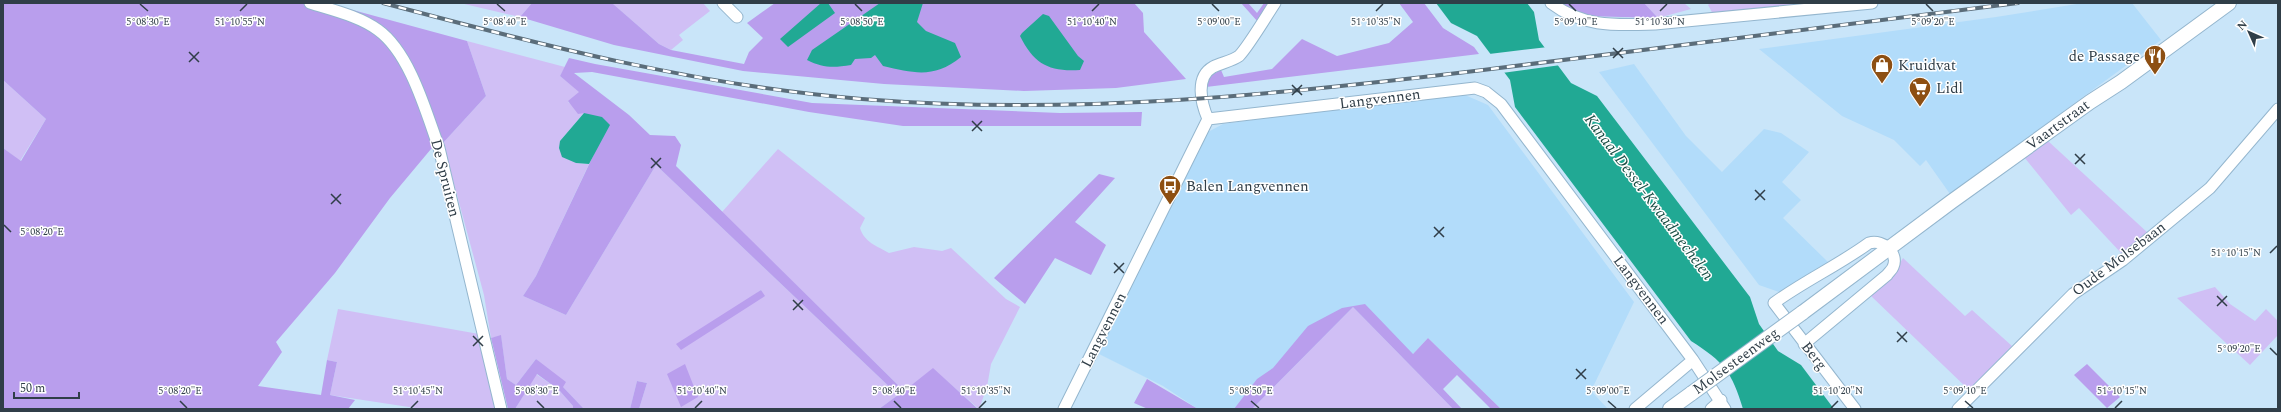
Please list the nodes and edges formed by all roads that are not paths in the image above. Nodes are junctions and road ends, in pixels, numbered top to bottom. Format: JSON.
{"nodes":[{"id":1,"x":310,"y":3,"type":"edge"},
{"id":2,"x":723,"y":3,"type":"edge"},
{"id":3,"x":1275,"y":3,"type":"edge"},
{"id":4,"x":1551,"y":3,"type":"edge"},
{"id":5,"x":1872,"y":3,"type":"edge"},
{"id":6,"x":2229,"y":3,"type":"edge"},
{"id":7,"x":737,"y":17,"type":"dead end"},
{"id":8,"x":2278,"y":109,"type":"edge"},
{"id":9,"x":1208,"y":119,"type":"junction"},
{"id":10,"x":1890,"y":249,"type":"junction"},
{"id":11,"x":1802,"y":313,"type":"joint"},
{"id":12,"x":1804,"y":344,"type":"junction"},
{"id":13,"x":1693,"y":360,"type":"junction"},
{"id":14,"x":1723,"y":405,"type":"edge"},
{"id":15,"x":501,"y":409,"type":"edge"},
{"id":16,"x":1064,"y":409,"type":"edge"},
{"id":17,"x":1635,"y":409,"type":"edge"},
{"id":18,"x":1670,"y":409,"type":"edge"},
{"id":19,"x":1710,"y":409,"type":"edge"},
{"id":20,"x":1855,"y":409,"type":"edge"},
{"id":21,"x":1958,"y":409,"type":"edge"}],
"edges":[{"from":1,"to":15,"type":"street","name":"De Spruiten"},
{"from":2,"to":7,"type":"street"},
{"from":3,"to":9,"type":"street"},
{"from":4,"to":5,"type":"street"},
{"from":6,"to":10,"type":"main road","name":"Vaartstraat"},
{"from":8,"to":21,"type":"street","name":"Oude Molsebaan"},
{"from":9,"to":13,"type":"street","name":"Langvennen"},
{"from":9,"to":16,"type":"street","name":"Langvennen"},
{"from":10,"to":11,"type":"main road","name":"Vaartstraat"},
{"from":10,"to":12,"type":"street"},
{"from":10,"to":12,"type":"street","name":"Berg"},
{"from":11,"to":18,"type":"main road","name":"Molsesteenweg","bridge":true},
{"from":12,"to":20,"type":"street","name":"Berg"},
{"from":13,"to":14,"type":"street","name":"Langvennen"},
{"from":13,"to":17,"type":"street","name":"Molsesteenweg"},
{"from":14,"to":19,"type":"street","name":"Molsesteenweg"}]}
